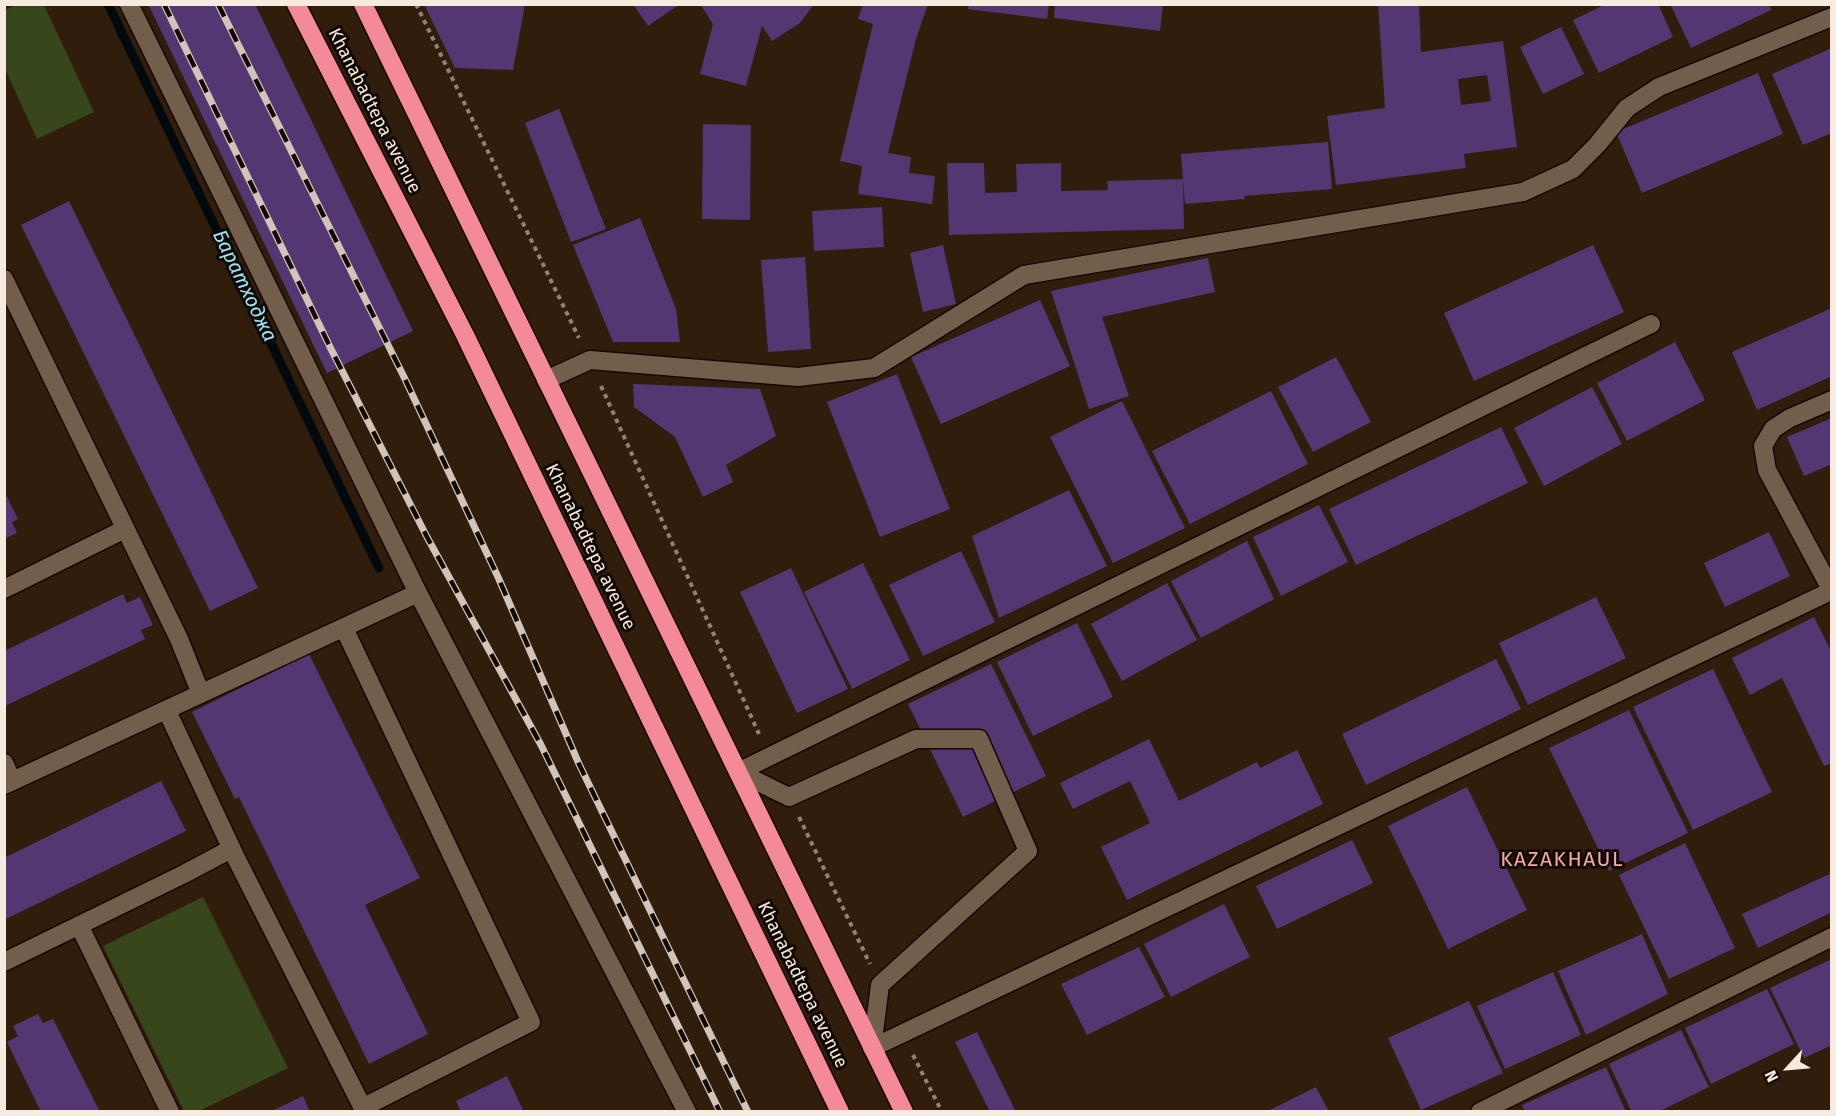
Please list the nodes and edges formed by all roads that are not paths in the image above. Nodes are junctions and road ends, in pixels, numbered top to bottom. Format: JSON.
{"nodes":[{"id":1,"x":129,"y":4,"type":"edge"},
{"id":2,"x":296,"y":4,"type":"edge"},
{"id":3,"x":363,"y":4,"type":"edge"},
{"id":4,"x":1832,"y":17,"type":"edge"},
{"id":5,"x":4,"y":279,"type":"edge"},
{"id":6,"x":1651,"y":324,"type":"dead end"},
{"id":7,"x":546,"y":380,"type":"junction"},
{"id":8,"x":1832,"y":400,"type":"edge"},
{"id":9,"x":125,"y":529,"type":"junction"},
{"id":10,"x":4,"y":589,"type":"edge"},
{"id":11,"x":1831,"y":591,"type":"edge"},
{"id":12,"x":410,"y":597,"type":"junction"},
{"id":13,"x":344,"y":628,"type":"junction"},
{"id":14,"x":201,"y":694,"type":"junction"},
{"id":15,"x":167,"y":711,"type":"junction"},
{"id":16,"x":4,"y":763,"type":"edge"},
{"id":17,"x":738,"y":772,"type":"junction"},
{"id":18,"x":8,"y":783,"type":"edge"},
{"id":19,"x":231,"y":849,"type":"junction"},
{"id":20,"x":79,"y":925,"type":"junction"},
{"id":21,"x":1832,"y":937,"type":"edge"},
{"id":22,"x":4,"y":962,"type":"edge"},
{"id":23,"x":872,"y":1048,"type":"junction"},
{"id":24,"x":364,"y":1110,"type":"edge"},
{"id":25,"x":170,"y":1112,"type":"edge"},
{"id":26,"x":687,"y":1112,"type":"edge"},
{"id":27,"x":840,"y":1112,"type":"edge"},
{"id":28,"x":904,"y":1112,"type":"edge"},
{"id":29,"x":1480,"y":1112,"type":"edge"}],
"edges":[{"from":1,"to":12,"type":"street"},
{"from":2,"to":27,"type":"highway","name":"Khanabadtepa avenue"},
{"from":3,"to":7,"type":"highway","name":"Khanabadtepa avenue"},
{"from":4,"to":7,"type":"street"},
{"from":5,"to":9,"type":"street"},
{"from":6,"to":17,"type":"street"},
{"from":7,"to":17,"type":"highway","name":"Khanabadtepa avenue"},
{"from":8,"to":11,"type":"street"},
{"from":9,"to":10,"type":"street"},
{"from":9,"to":14,"type":"street"},
{"from":11,"to":23,"type":"street"},
{"from":12,"to":13,"type":"street"},
{"from":12,"to":26,"type":"street"},
{"from":13,"to":14,"type":"street"},
{"from":13,"to":24,"type":"street"},
{"from":14,"to":15,"type":"street"},
{"from":15,"to":18,"type":"street"},
{"from":15,"to":19,"type":"street"},
{"from":16,"to":18,"type":"street"},
{"from":17,"to":23,"type":"highway","name":"Khanabadtepa avenue"},
{"from":17,"to":23,"type":"street"},
{"from":19,"to":20,"type":"street"},
{"from":19,"to":24,"type":"street"},
{"from":20,"to":22,"type":"street"},
{"from":20,"to":25,"type":"street"},
{"from":21,"to":29,"type":"street"},
{"from":23,"to":28,"type":"highway","name":"Khanabadtepa avenue"}]}
